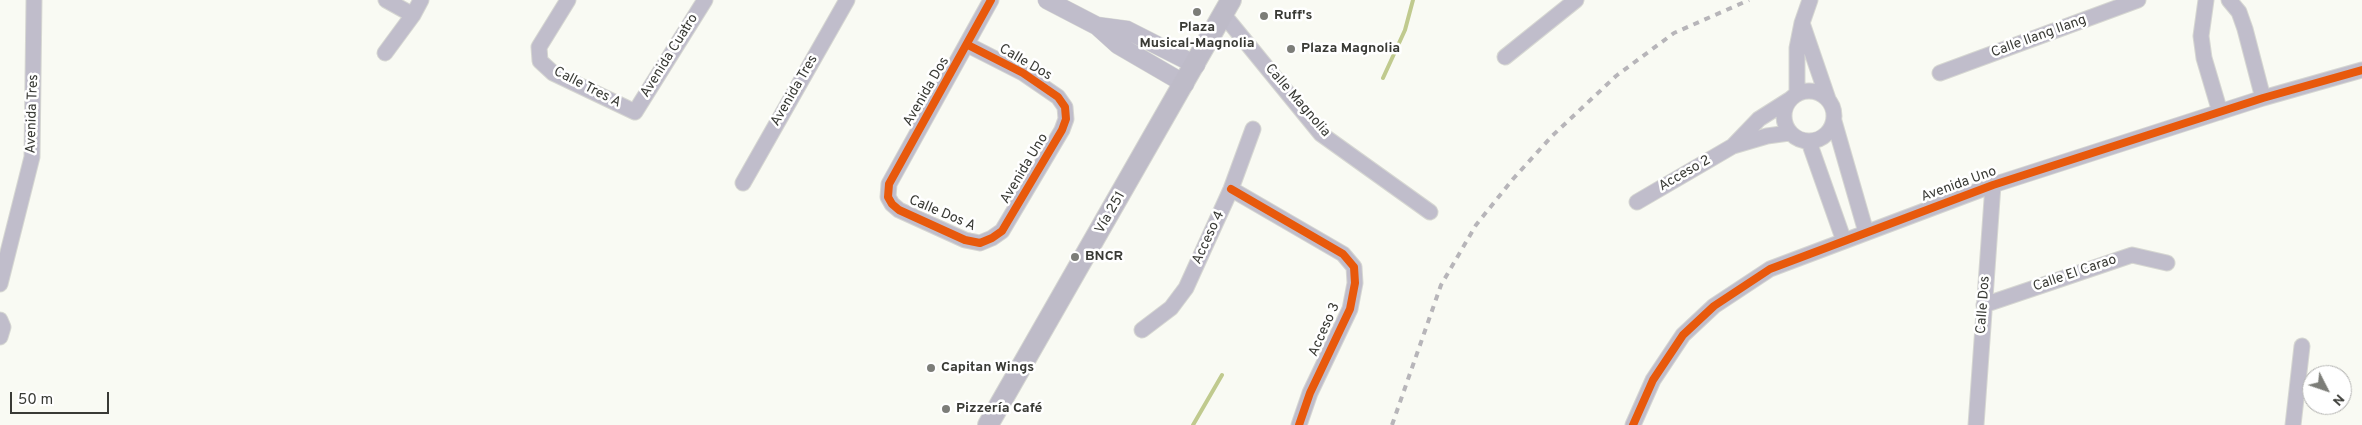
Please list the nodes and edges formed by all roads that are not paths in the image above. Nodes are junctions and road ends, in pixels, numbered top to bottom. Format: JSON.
{"nodes":[{"id":1,"x":34,"y":0,"type":"edge"},
{"id":2,"x":386,"y":0,"type":"edge"},
{"id":3,"x":421,"y":0,"type":"edge"},
{"id":4,"x":568,"y":0,"type":"edge"},
{"id":5,"x":705,"y":0,"type":"edge"},
{"id":6,"x":847,"y":0,"type":"edge"},
{"id":7,"x":991,"y":0,"type":"edge"},
{"id":8,"x":1047,"y":0,"type":"edge"},
{"id":9,"x":1576,"y":0,"type":"edge"},
{"id":10,"x":1810,"y":0,"type":"edge"},
{"id":11,"x":2138,"y":0,"type":"edge"},
{"id":12,"x":2206,"y":0,"type":"edge"},
{"id":13,"x":2229,"y":0,"type":"edge"},
{"id":14,"x":1227,"y":7,"type":"edge"},
{"id":15,"x":413,"y":15,"type":"junction"},
{"id":16,"x":1802,"y":23,"type":"junction"},
{"id":17,"x":1097,"y":26,"type":"junction"},
{"id":18,"x":968,"y":45,"type":"junction"},
{"id":19,"x":385,"y":53,"type":"dead end"},
{"id":20,"x":1505,"y":57,"type":"dead end"},
{"id":21,"x":1196,"y":64,"type":"junction"},
{"id":22,"x":2362,"y":70,"type":"edge"},
{"id":23,"x":1940,"y":73,"type":"dead end"},
{"id":24,"x":1185,"y":84,"type":"junction"},
{"id":25,"x":1793,"y":96,"type":"junction"},
{"id":26,"x":2264,"y":98,"type":"junction"},
{"id":27,"x":1828,"y":99,"type":"junction"},
{"id":28,"x":1065,"y":107,"type":"joint"},
{"id":29,"x":635,"y":112,"type":"joint"},
{"id":30,"x":2220,"y":112,"type":"junction"},
{"id":31,"x":1834,"y":121,"type":"junction"},
{"id":32,"x":1252,"y":129,"type":"dead end"},
{"id":33,"x":1789,"y":133,"type":"junction"},
{"id":34,"x":1809,"y":142,"type":"junction"},
{"id":35,"x":1733,"y":146,"type":"junction"},
{"id":36,"x":743,"y":183,"type":"dead end"},
{"id":37,"x":1993,"y":185,"type":"junction"},
{"id":38,"x":1231,"y":189,"type":"junction"},
{"id":39,"x":888,"y":197,"type":"joint"},
{"id":40,"x":1637,"y":202,"type":"dead end"},
{"id":41,"x":1430,"y":212,"type":"dead end"},
{"id":42,"x":1866,"y":232,"type":"junction"},
{"id":43,"x":992,"y":238,"type":"joint"},
{"id":44,"x":1844,"y":241,"type":"junction"},
{"id":45,"x":2167,"y":263,"type":"dead end"},
{"id":46,"x":0,"y":284,"type":"edge"},
{"id":47,"x":1984,"y":305,"type":"junction"},
{"id":48,"x":0,"y":320,"type":"edge"},
{"id":49,"x":1142,"y":330,"type":"dead end"},
{"id":50,"x":0,"y":337,"type":"edge"},
{"id":51,"x":2302,"y":346,"type":"dead end"},
{"id":52,"x":988,"y":425,"type":"edge"},
{"id":53,"x":1299,"y":425,"type":"edge"},
{"id":54,"x":1633,"y":425,"type":"edge"},
{"id":55,"x":1976,"y":425,"type":"edge"},
{"id":56,"x":2293,"y":425,"type":"edge"}],
"edges":[{"from":1,"to":46,"type":"street","name":"Avenida Tres"},
{"from":2,"to":15,"type":"street"},
{"from":3,"to":15,"type":"street"},
{"from":4,"to":29,"type":"street","name":"Calle Tres A"},
{"from":5,"to":29,"type":"street","name":"Avenida Cuatro"},
{"from":6,"to":36,"type":"street","name":"Avenida Tres"},
{"from":7,"to":18,"type":"street","name":"Avenida Dos"},
{"from":8,"to":17,"type":"street"},
{"from":9,"to":20,"type":"street"},
{"from":10,"to":16,"type":"street"},
{"from":11,"to":23,"type":"street","name":"Calle Ilang Ilang"},
{"from":12,"to":30,"type":"street"},
{"from":13,"to":26,"type":"street"},
{"from":14,"to":21,"type":"main road","name":"Vía 251"},
{"from":14,"to":41,"type":"street","name":"Calle Magnolia"},
{"from":15,"to":19,"type":"street"},
{"from":16,"to":25,"type":"street"},
{"from":16,"to":27,"type":"street"},
{"from":17,"to":21,"type":"street"},
{"from":17,"to":24,"type":"street"},
{"from":18,"to":28,"type":"street","name":"Calle Dos"},
{"from":18,"to":39,"type":"street","name":"Avenida Dos"},
{"from":21,"to":24,"type":"main road","name":"Vía 251"},
{"from":22,"to":26,"type":"street","name":"Avenida Uno"},
{"from":24,"to":52,"type":"main road","name":"Vía 251"},
{"from":25,"to":27,"type":"street"},
{"from":25,"to":33,"type":"street"},
{"from":25,"to":35,"type":"street","name":"Acceso 2"},
{"from":26,"to":30,"type":"street","name":"Avenida Uno"},
{"from":27,"to":31,"type":"street"},
{"from":28,"to":43,"type":"street","name":"Avenida Uno"},
{"from":30,"to":37,"type":"street","name":"Avenida Uno"},
{"from":31,"to":34,"type":"street"},
{"from":31,"to":42,"type":"street"},
{"from":32,"to":38,"type":"street","name":"Acceso 4"},
{"from":33,"to":34,"type":"street"},
{"from":33,"to":35,"type":"street","name":"Acceso 2"},
{"from":34,"to":44,"type":"street"},
{"from":35,"to":40,"type":"street","name":"Acceso 2"},
{"from":37,"to":42,"type":"street","name":"Avenida Uno"},
{"from":37,"to":47,"type":"street","name":"Calle Dos"},
{"from":38,"to":49,"type":"street","name":"Acceso 4"},
{"from":38,"to":53,"type":"street","name":"Acceso 3"},
{"from":39,"to":43,"type":"street","name":"Calle Dos A"},
{"from":42,"to":44,"type":"street","name":"Avenida Uno"},
{"from":44,"to":54,"type":"street","name":"Avenida Uno"},
{"from":45,"to":47,"type":"street","name":"Calle El Carao"},
{"from":47,"to":55,"type":"street","name":"Calle Dos"},
{"from":48,"to":50,"type":"street"},
{"from":51,"to":56,"type":"street"}]}
